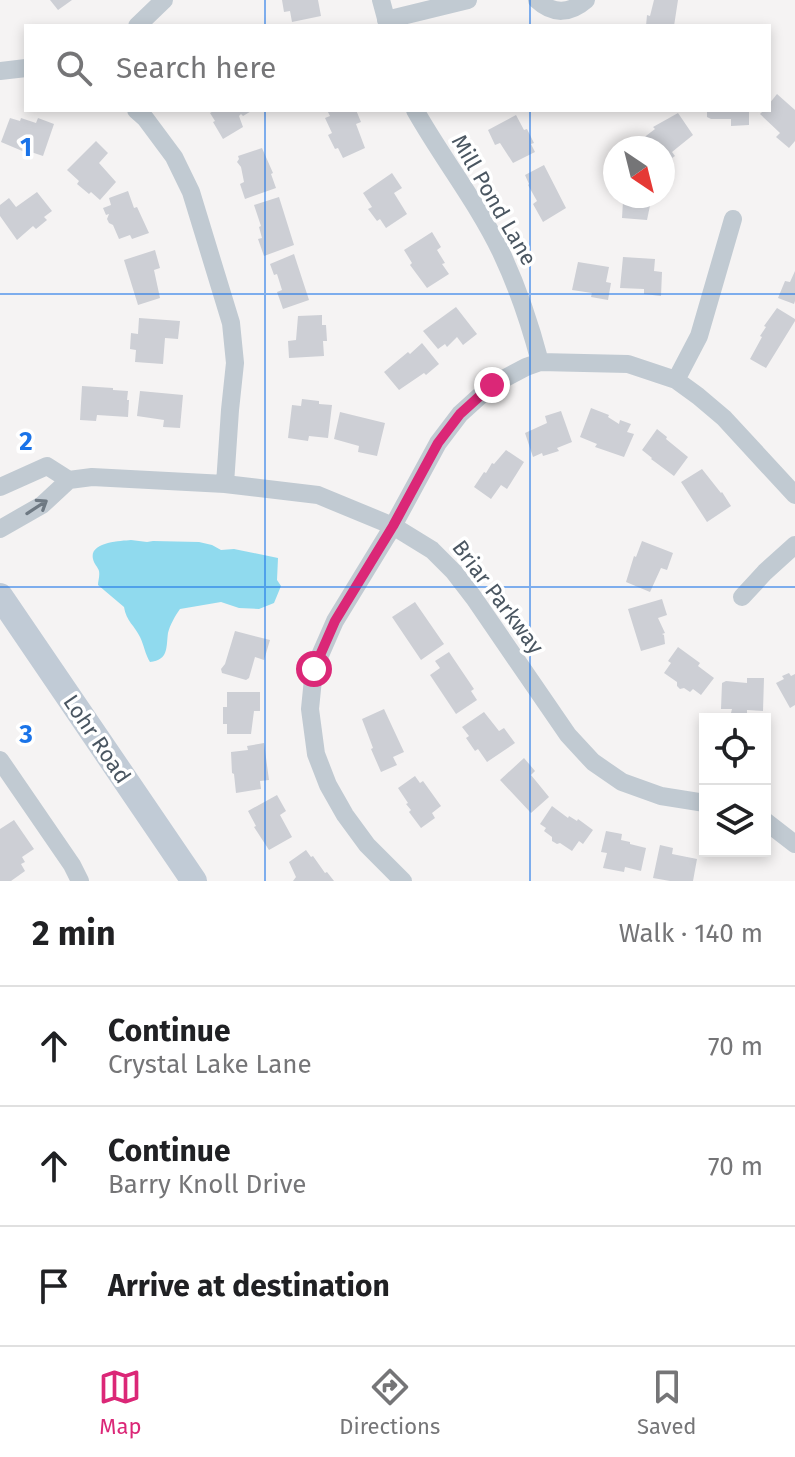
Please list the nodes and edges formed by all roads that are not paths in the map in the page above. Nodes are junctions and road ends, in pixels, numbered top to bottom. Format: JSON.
{"nodes":[{"id":1,"x":164,"y":0,"type":"edge"},
{"id":2,"x":381,"y":0,"type":"edge"},
{"id":3,"x":468,"y":0,"type":"edge"},
{"id":4,"x":537,"y":0,"type":"edge"},
{"id":5,"x":586,"y":0,"type":"edge"},
{"id":6,"x":387,"y":23,"type":"edge"},
{"id":7,"x":139,"y":24,"type":"edge"},
{"id":8,"x":24,"y":68,"type":"edge"},
{"id":9,"x":0,"y":71,"type":"edge"},
{"id":10,"x":138,"y":112,"type":"edge"},
{"id":11,"x":416,"y":112,"type":"edge"},
{"id":12,"x":733,"y":219,"type":"dead end"},
{"id":13,"x":540,"y":362,"type":"junction"},
{"id":14,"x":676,"y":380,"type":"junction"},
{"id":15,"x":69,"y":480,"type":"junction"},
{"id":16,"x":225,"y":484,"type":"junction"},
{"id":17,"x":0,"y":487,"type":"edge"},
{"id":18,"x":795,"y":495,"type":"edge"},
{"id":19,"x":393,"y":526,"type":"junction"},
{"id":20,"x":0,"y":529,"type":"edge"},
{"id":21,"x":795,"y":545,"type":"edge"},
{"id":22,"x":0,"y":596,"type":"edge"},
{"id":23,"x":742,"y":597,"type":"dead end"},
{"id":24,"x":0,"y":760,"type":"edge"},
{"id":25,"x":699,"y":802,"type":"edge"},
{"id":26,"x":771,"y":826,"type":"edge"},
{"id":27,"x":795,"y":844,"type":"edge"},
{"id":28,"x":80,"y":881,"type":"edge"},
{"id":29,"x":194,"y":881,"type":"edge"},
{"id":30,"x":403,"y":881,"type":"edge"}],
"edges":[{"from":1,"to":7,"type":"street"},
{"from":2,"to":6,"type":"street"},
{"from":3,"to":6,"type":"street"},
{"from":4,"to":5,"type":"street"},
{"from":8,"to":9,"type":"street"},
{"from":10,"to":16,"type":"street"},
{"from":11,"to":13,"type":"street","name":"Mill Pond Lane"},
{"from":12,"to":14,"type":"street"},
{"from":13,"to":14,"type":"street"},
{"from":13,"to":19,"type":"street"},
{"from":14,"to":18,"type":"street"},
{"from":15,"to":16,"type":"street","name":"Briar Parkway"},
{"from":15,"to":17,"type":"street","name":"Briar Parkway"},
{"from":20,"to":15,"type":"street","one_way":true},
{"from":16,"to":19,"type":"street","name":"Briar Parkway"},
{"from":19,"to":25,"type":"street","name":"Briar Parkway"},
{"from":19,"to":30,"type":"street"},
{"from":21,"to":23,"type":"street"},
{"from":22,"to":29,"type":"street","name":"Lohr Road"},
{"from":24,"to":28,"type":"street"},
{"from":26,"to":27,"type":"street"}]}
